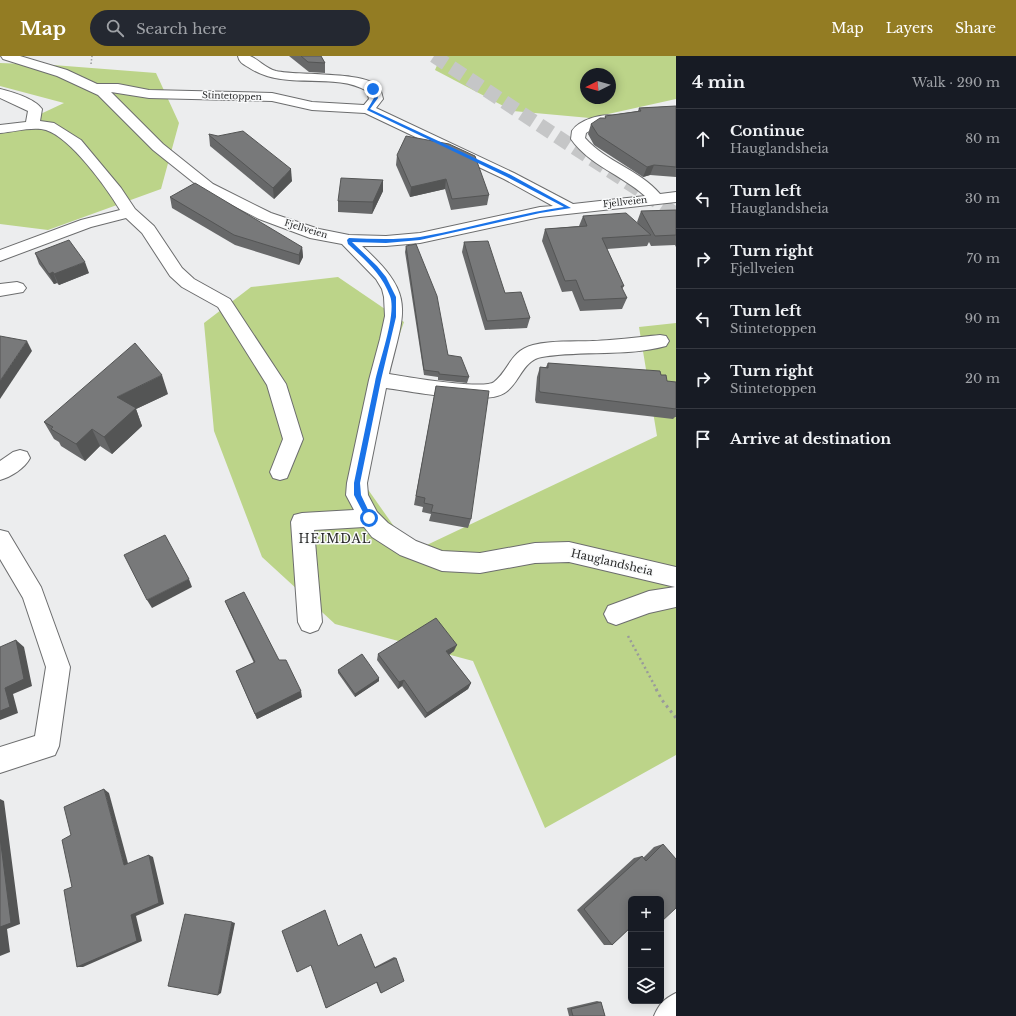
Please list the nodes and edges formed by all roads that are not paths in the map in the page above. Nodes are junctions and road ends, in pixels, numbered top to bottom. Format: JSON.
{"nodes":[{"id":1,"x":7,"y":56,"type":"edge"},
{"id":2,"x":244,"y":56,"type":"edge"},
{"id":3,"x":95,"y":88,"type":"junction"},
{"id":4,"x":0,"y":93,"type":"edge"},
{"id":5,"x":368,"y":109,"type":"junction"},
{"id":6,"x":609,"y":119,"type":"edge"},
{"id":7,"x":33,"y":125,"type":"junction"},
{"id":8,"x":0,"y":128,"type":"edge"},
{"id":9,"x":676,"y":197,"type":"edge"},
{"id":10,"x":656,"y":199,"type":"junction"},
{"id":11,"x":569,"y":208,"type":"junction"},
{"id":12,"x":129,"y":212,"type":"junction"},
{"id":13,"x":349,"y":240,"type":"junction"},
{"id":14,"x":0,"y":256,"type":"edge"},
{"id":15,"x":17,"y":288,"type":"dead end"},
{"id":16,"x":0,"y":290,"type":"edge"},
{"id":17,"x":660,"y":341,"type":"dead end"},
{"id":18,"x":519,"y":362,"type":"junction"},
{"id":19,"x":558,"y":365,"type":"edge"},
{"id":20,"x":378,"y":380,"type":"junction"},
{"id":21,"x":20,"y":458,"type":"dead end"},
{"id":22,"x":0,"y":472,"type":"edge"},
{"id":23,"x":280,"y":472,"type":"dead end"},
{"id":24,"x":369,"y":518,"type":"junction"},
{"id":25,"x":0,"y":540,"type":"edge"},
{"id":26,"x":676,"y":577,"type":"edge"},
{"id":27,"x":676,"y":597,"type":"edge"},
{"id":28,"x":616,"y":614,"type":"road end"},
{"id":29,"x":310,"y":622,"type":"dead end"},
{"id":30,"x":0,"y":760,"type":"edge"},
{"id":31,"x":676,"y":1009,"type":"edge"},
{"id":32,"x":670,"y":1016,"type":"edge"}],
"edges":[{"from":1,"to":3,"type":"street","name":"Fjellveien"},
{"from":2,"to":5,"type":"street"},
{"from":3,"to":5,"type":"street","name":"Stintetoppen"},
{"from":3,"to":13,"type":"street","name":"Fjellveien"},
{"from":4,"to":7,"type":"street"},
{"from":5,"to":11,"type":"street","name":"Stintetoppen"},
{"from":6,"to":10,"type":"street"},
{"from":7,"to":8,"type":"street"},
{"from":7,"to":12,"type":"street"},
{"from":9,"to":10,"type":"street","name":"Fjellveien"},
{"from":10,"to":11,"type":"street","name":"Fjellveien"},
{"from":11,"to":13,"type":"street","name":"Fjellveien"},
{"from":12,"to":14,"type":"street"},
{"from":12,"to":23,"type":"street"},
{"from":13,"to":20,"type":"street","name":"Hauglandsheia"},
{"from":15,"to":16,"type":"street"},
{"from":17,"to":18,"type":"street"},
{"from":18,"to":19,"type":"street"},
{"from":18,"to":20,"type":"street"},
{"from":20,"to":24,"type":"street","name":"Hauglandsheia"},
{"from":21,"to":22,"type":"street"},
{"from":24,"to":26,"type":"street","name":"Hauglandsheia"},
{"from":24,"to":29,"type":"street"},
{"from":25,"to":30,"type":"street"},
{"from":27,"to":28,"type":"street"},
{"from":31,"to":32,"type":"street"}]}
